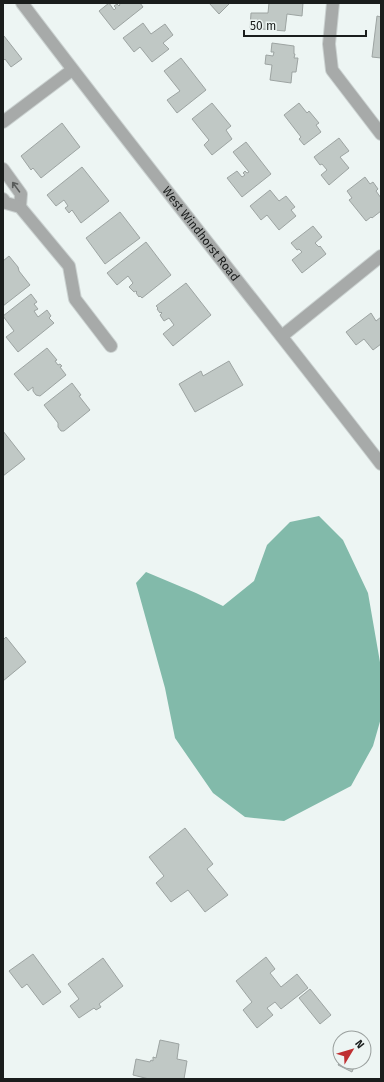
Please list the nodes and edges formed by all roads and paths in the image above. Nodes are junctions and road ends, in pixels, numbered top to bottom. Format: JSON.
{"nodes":[{"id":1,"x":22,"y":3,"type":"edge"},
{"id":2,"x":333,"y":3,"type":"edge"},
{"id":3,"x":72,"y":70,"type":"junction"},
{"id":4,"x":3,"y":122,"type":"edge"},
{"id":5,"x":381,"y":134,"type":"edge"},
{"id":6,"x":3,"y":169,"type":"edge"},
{"id":7,"x":3,"y":199,"type":"edge"},
{"id":8,"x":20,"y":206,"type":"junction"},
{"id":9,"x":381,"y":256,"type":"edge"},
{"id":10,"x":282,"y":336,"type":"junction"},
{"id":11,"x":111,"y":346,"type":"dead end"},
{"id":12,"x":381,"y":464,"type":"edge"}],
"edges":[{"from":1,"to":3,"type":"street","name":"West Windhorst Road"},
{"from":2,"to":5,"type":"street"},
{"from":3,"to":4,"type":"street"},
{"from":3,"to":10,"type":"street","name":"West Windhorst Road"},
{"from":8,"to":6,"type":"street","one_way":true},
{"from":7,"to":8,"type":"street"},
{"from":8,"to":11,"type":"street"},
{"from":9,"to":10,"type":"street"},
{"from":10,"to":12,"type":"street","name":"West Windhorst Road"}]}
